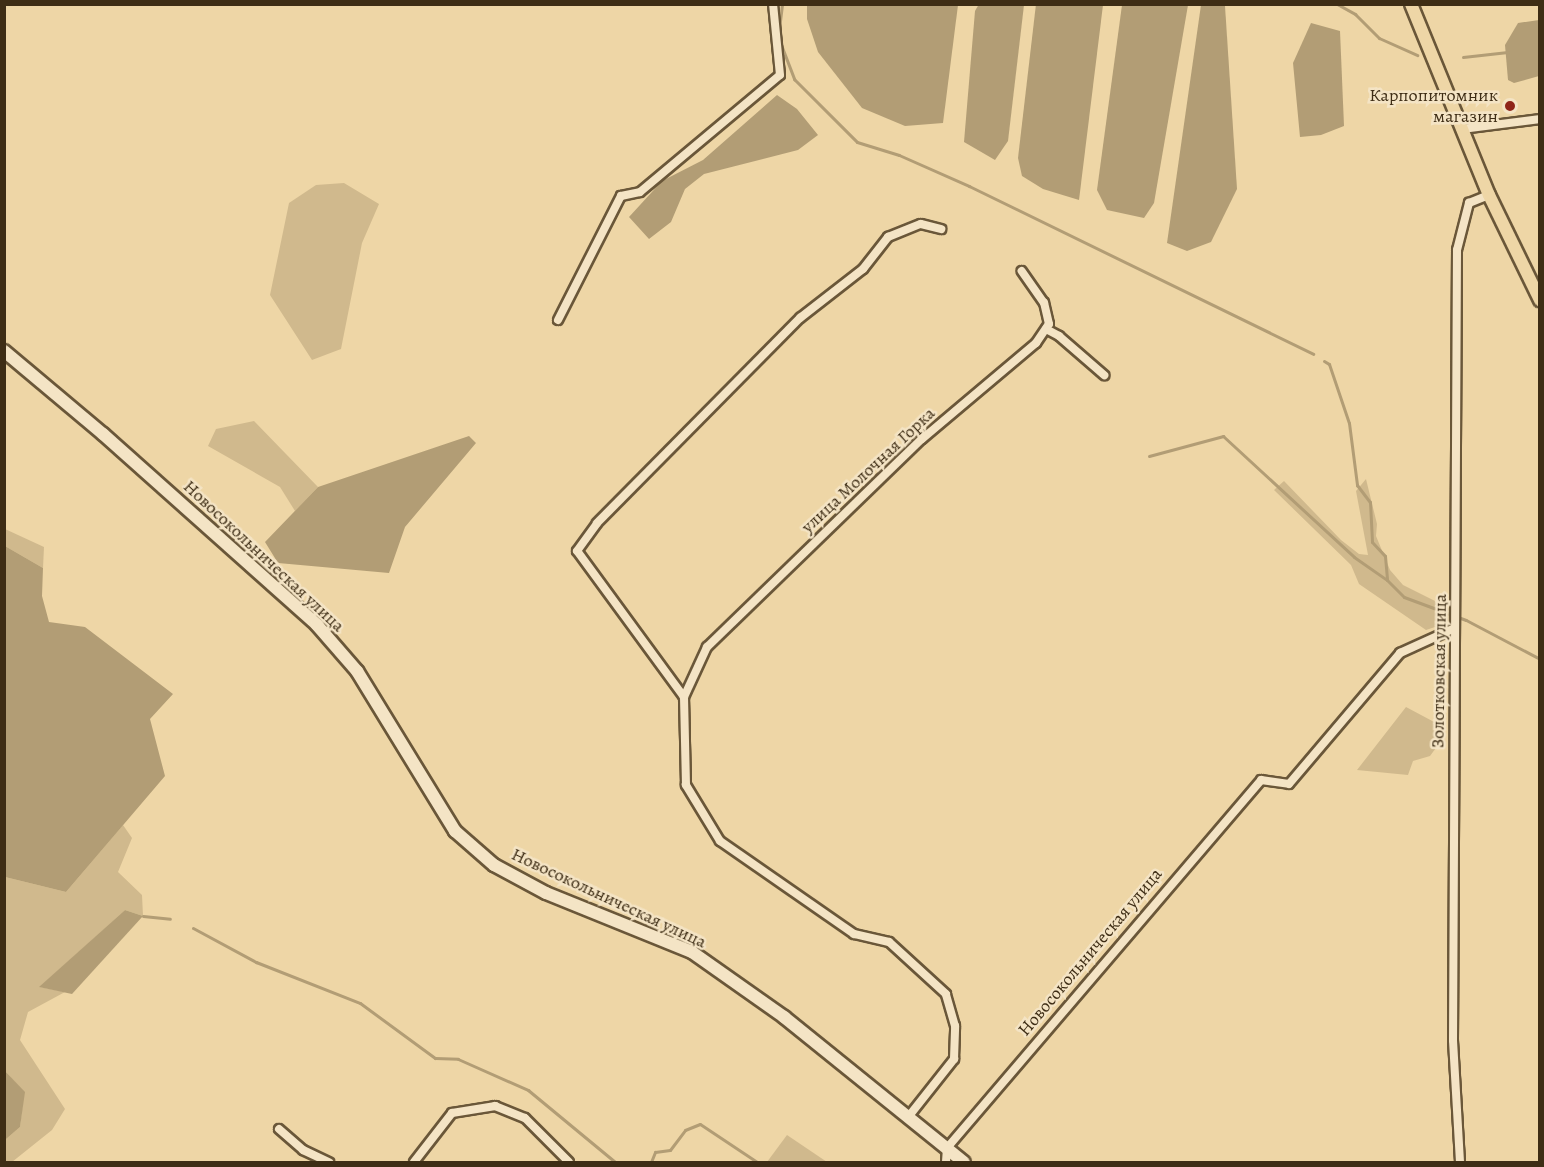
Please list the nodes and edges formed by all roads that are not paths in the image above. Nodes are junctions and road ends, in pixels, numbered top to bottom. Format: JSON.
{"nodes":[{"id":1,"x":773,"y":4,"type":"edge"},
{"id":2,"x":1411,"y":4,"type":"edge"},
{"id":3,"x":1539,"y":119,"type":"edge"},
{"id":4,"x":1462,"y":129,"type":"junction"},
{"id":5,"x":1489,"y":195,"type":"junction"},
{"id":6,"x":940,"y":229,"type":"dead end"},
{"id":7,"x":1022,"y":271,"type":"dead end"},
{"id":8,"x":1539,"y":300,"type":"edge"},
{"id":9,"x":558,"y":321,"type":"dead end"},
{"id":10,"x":1046,"y":329,"type":"junction"},
{"id":11,"x":4,"y":351,"type":"edge"},
{"id":12,"x":1104,"y":375,"type":"dead end"},
{"id":13,"x":1455,"y":626,"type":"junction"},
{"id":14,"x":684,"y":697,"type":"junction"},
{"id":15,"x":909,"y":1116,"type":"junction"},
{"id":16,"x":279,"y":1129,"type":"dead end"},
{"id":17,"x":947,"y":1148,"type":"junction"},
{"id":18,"x":329,"y":1162,"type":"edge"},
{"id":19,"x":414,"y":1162,"type":"edge"},
{"id":20,"x":569,"y":1162,"type":"edge"},
{"id":21,"x":946,"y":1162,"type":"edge"},
{"id":22,"x":964,"y":1162,"type":"edge"},
{"id":23,"x":1460,"y":1162,"type":"edge"}],
"edges":[{"from":1,"to":9,"type":"street"},
{"from":2,"to":4,"type":"main road"},
{"from":3,"to":4,"type":"street"},
{"from":4,"to":5,"type":"main road"},
{"from":5,"to":8,"type":"main road"},
{"from":5,"to":13,"type":"street","name":"Золотковская улица"},
{"from":6,"to":14,"type":"street"},
{"from":7,"to":10,"type":"street"},
{"from":10,"to":12,"type":"street"},
{"from":10,"to":14,"type":"street","name":"улица Молочная Горка"},
{"from":11,"to":15,"type":"main road","name":"Новосокольническая улица"},
{"from":13,"to":17,"type":"street","name":"Новосокольническая улица"},
{"from":13,"to":23,"type":"street","name":"Золотковская улица"},
{"from":14,"to":15,"type":"street"},
{"from":15,"to":17,"type":"main road","name":"Новосокольническая улица"},
{"from":16,"to":18,"type":"street"},
{"from":17,"to":21,"type":"street"},
{"from":17,"to":22,"type":"main road","name":"Новосокольническая улица"},
{"from":19,"to":20,"type":"street"}]}
